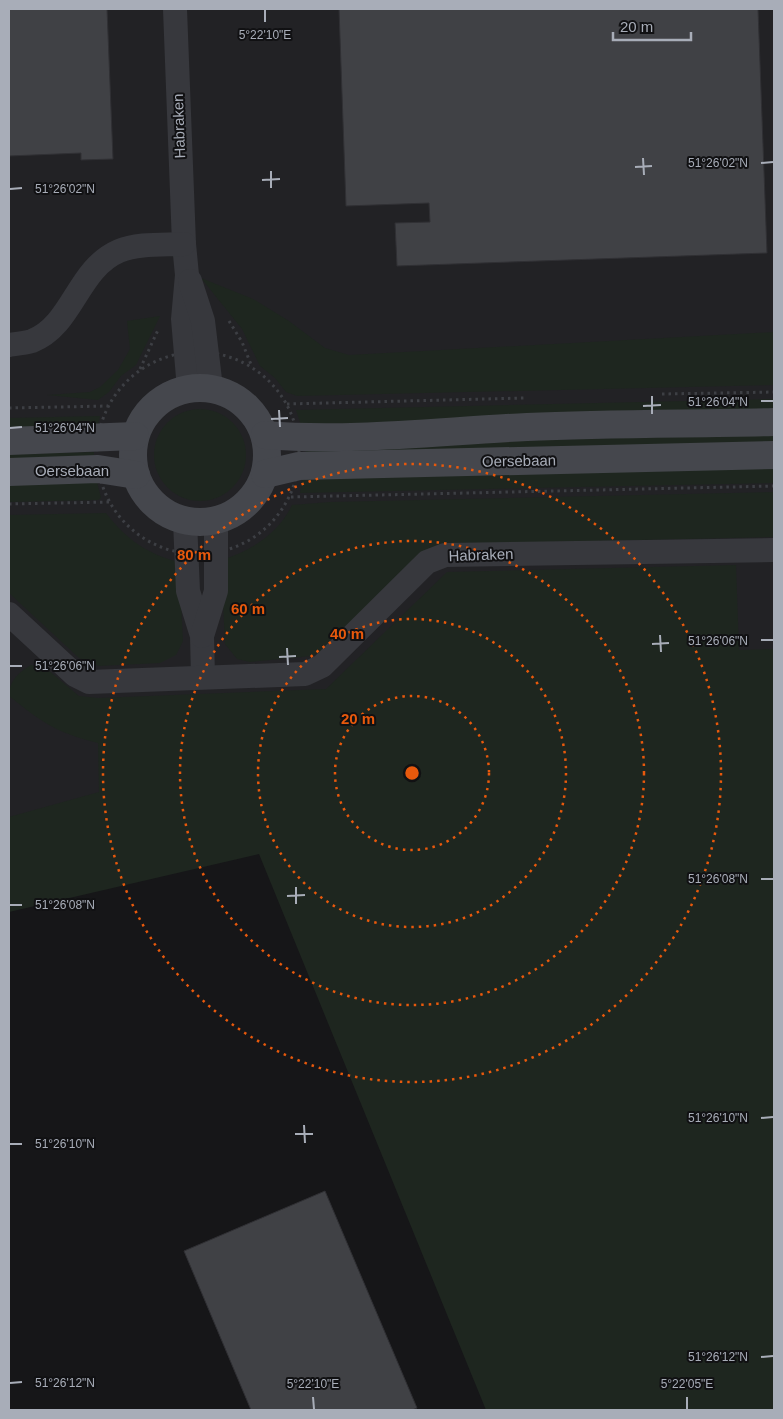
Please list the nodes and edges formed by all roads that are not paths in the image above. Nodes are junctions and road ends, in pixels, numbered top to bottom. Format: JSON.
{"nodes":[{"id":1,"x":175,"y":9,"type":"edge"},
{"id":2,"x":184,"y":244,"type":"junction"},
{"id":3,"x":9,"y":345,"type":"edge"},
{"id":4,"x":200,"y":388,"type":"junction"},
{"id":5,"x":774,"y":422,"type":"edge"},
{"id":6,"x":265,"y":435,"type":"junction"},
{"id":7,"x":135,"y":436,"type":"junction"},
{"id":8,"x":9,"y":441,"type":"edge"},
{"id":9,"x":774,"y":455,"type":"edge"},
{"id":10,"x":9,"y":472,"type":"edge"},
{"id":11,"x":265,"y":474,"type":"junction"},
{"id":12,"x":136,"y":475,"type":"junction"},
{"id":13,"x":216,"y":520,"type":"junction"},
{"id":14,"x":185,"y":521,"type":"junction"},
{"id":15,"x":774,"y":550,"type":"edge"},
{"id":16,"x":9,"y":614,"type":"edge"},
{"id":17,"x":202,"y":636,"type":"junction"},
{"id":18,"x":203,"y":677,"type":"junction"}],
"edges":[{"from":1,"to":2,"type":"street","name":"Habraken"},
{"from":2,"to":3,"type":"street"},
{"from":2,"to":4,"type":"street","name":"Habraken"},
{"from":4,"to":6,"type":"main road"},
{"from":4,"to":7,"type":"main road"},
{"from":5,"to":6,"type":"main road"},
{"from":6,"to":11,"type":"main road"},
{"from":7,"to":8,"type":"main road","name":"Oersebaan"},
{"from":7,"to":12,"type":"main road"},
{"from":9,"to":11,"type":"main road","name":"Oersebaan"},
{"from":10,"to":12,"type":"main road","name":"Oersebaan"},
{"from":11,"to":13,"type":"main road"},
{"from":12,"to":14,"type":"main road"},
{"from":13,"to":14,"type":"main road"},
{"from":13,"to":17,"type":"street"},
{"from":14,"to":17,"type":"street"},
{"from":15,"to":18,"type":"street","name":"Habraken"},
{"from":16,"to":18,"type":"street","name":"Habraken"},
{"from":17,"to":18,"type":"street"}]}
